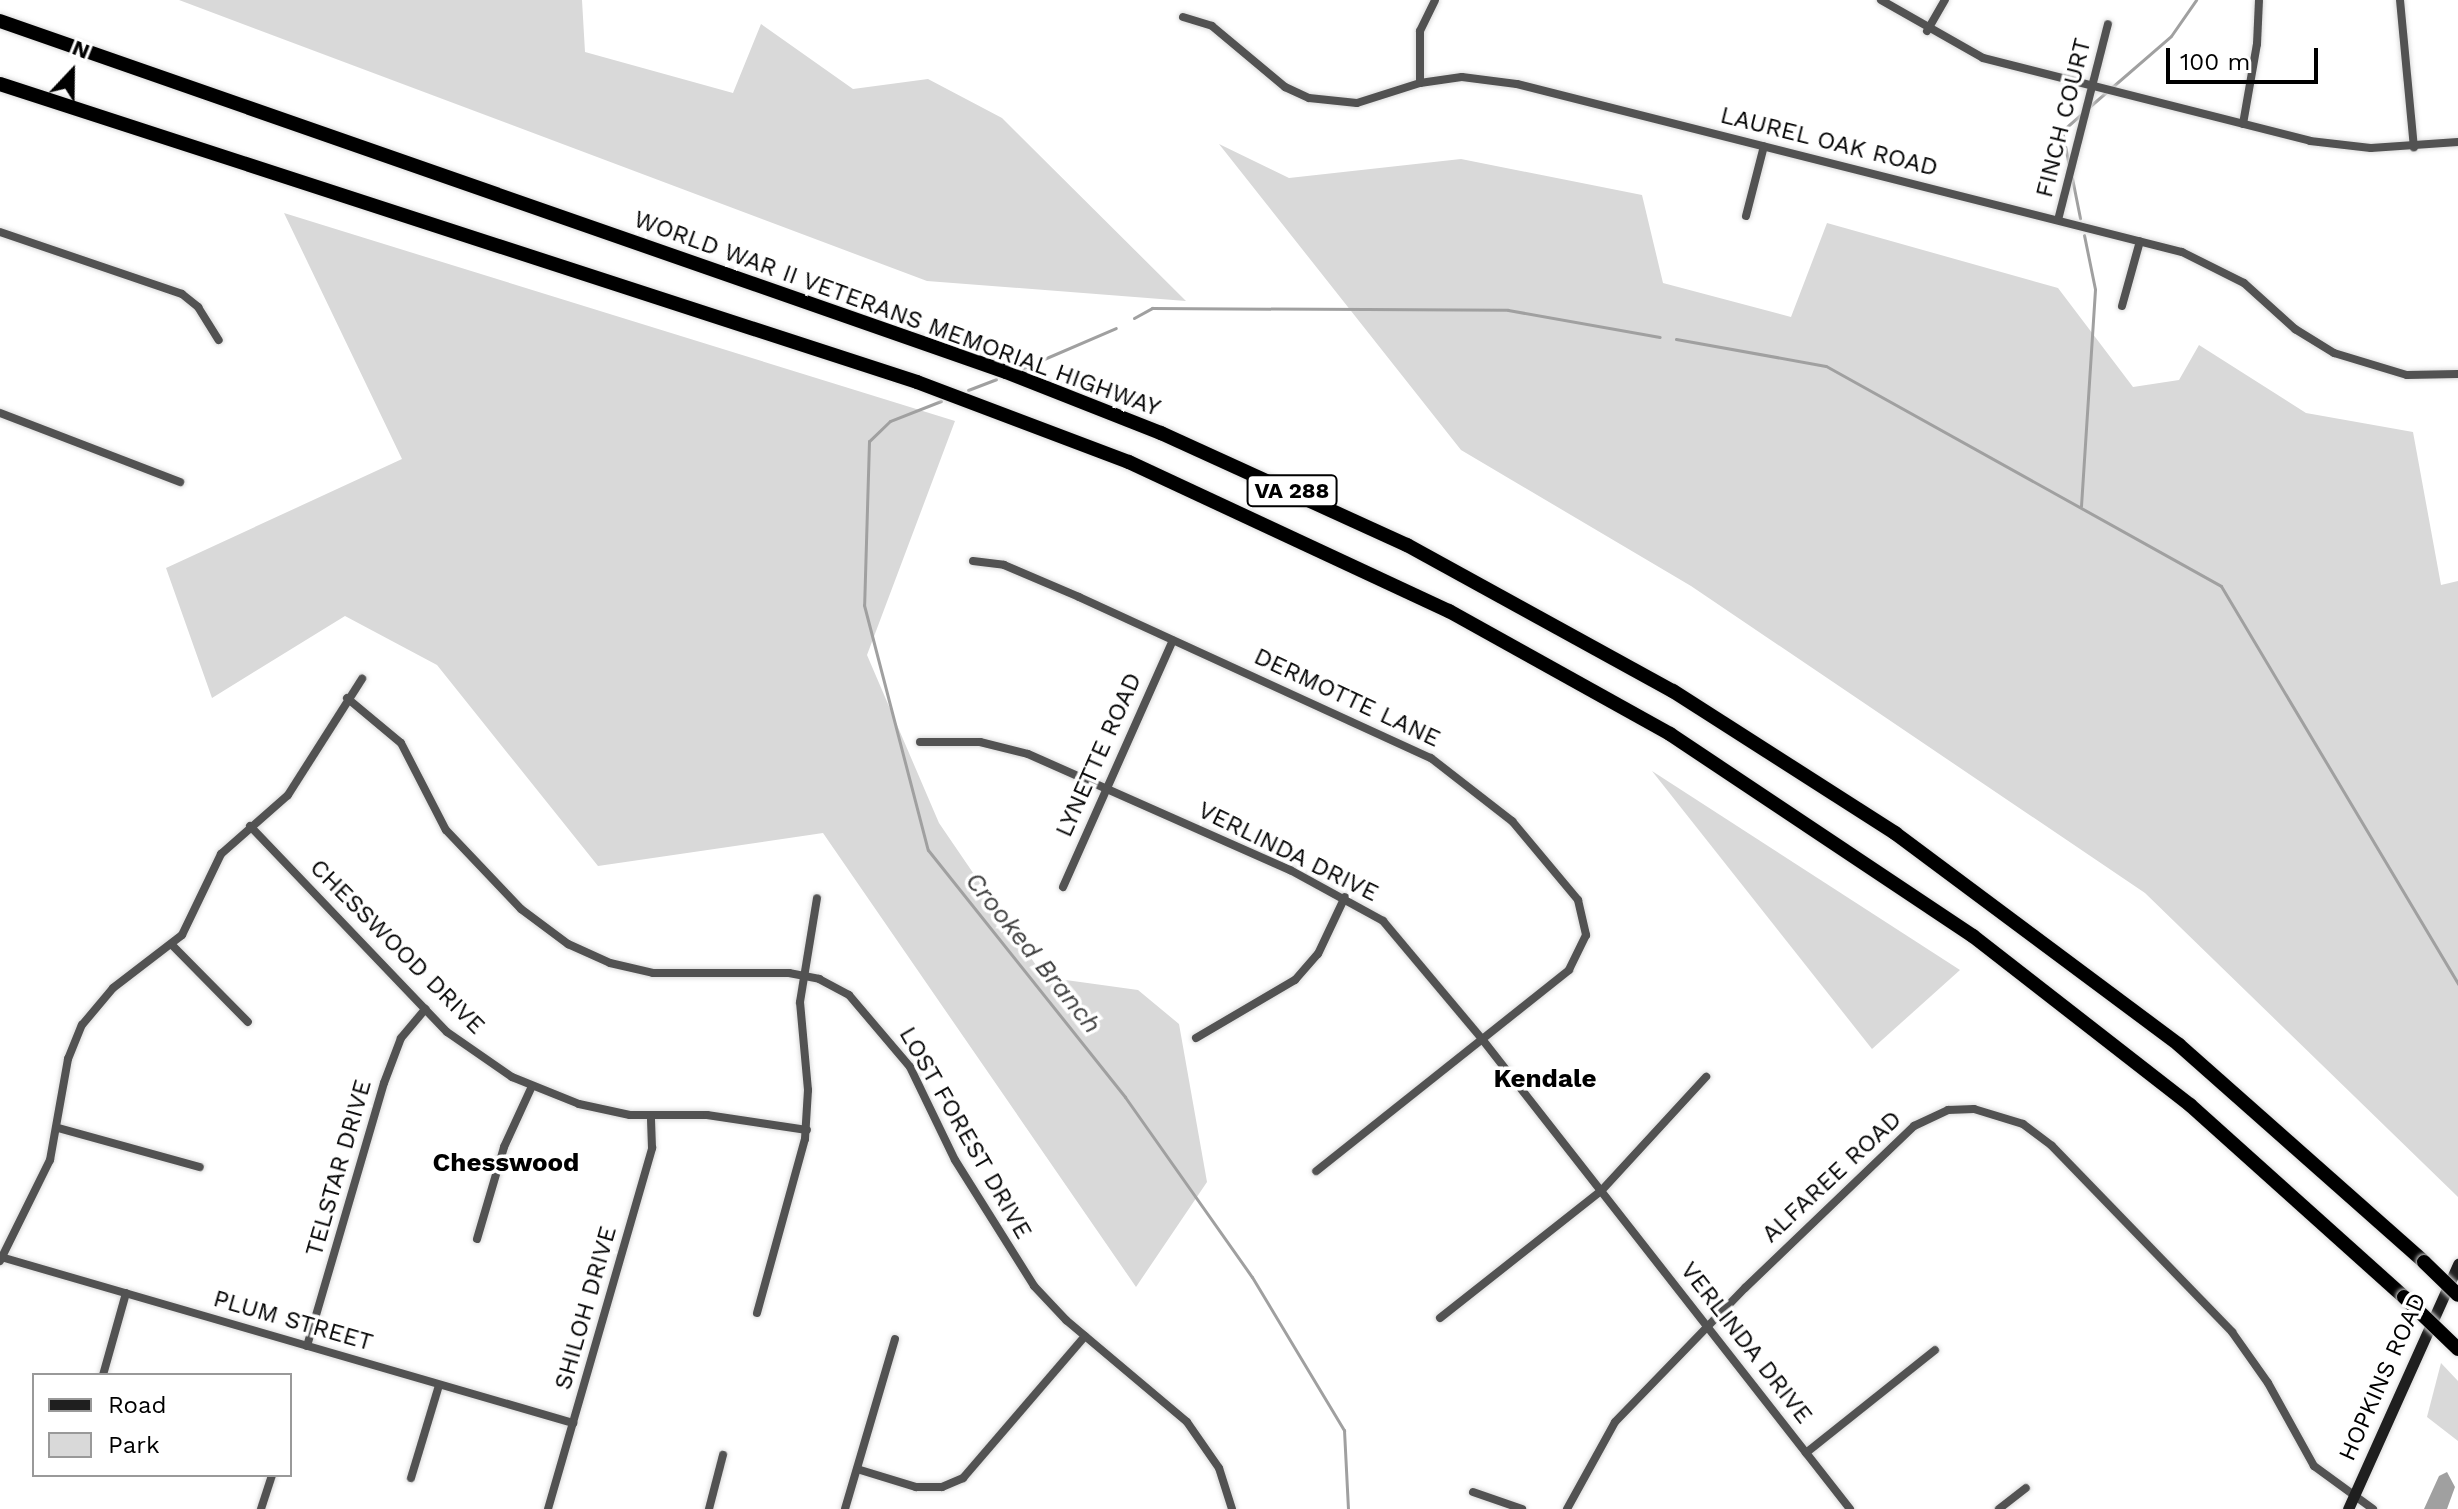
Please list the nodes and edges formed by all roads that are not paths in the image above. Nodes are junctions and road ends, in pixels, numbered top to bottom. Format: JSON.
{"nodes":[{"id":1,"x":1435,"y":0,"type":"edge"},
{"id":2,"x":1881,"y":0,"type":"edge"},
{"id":3,"x":1945,"y":0,"type":"edge"},
{"id":4,"x":2259,"y":0,"type":"edge"},
{"id":5,"x":2400,"y":0,"type":"edge"},
{"id":6,"x":1183,"y":17,"type":"dead end"},
{"id":7,"x":0,"y":21,"type":"edge"},
{"id":8,"x":2108,"y":24,"type":"dead end"},
{"id":9,"x":1927,"y":31,"type":"junction"},
{"id":10,"x":1420,"y":83,"type":"junction"},
{"id":11,"x":0,"y":84,"type":"edge"},
{"id":12,"x":2091,"y":87,"type":"junction"},
{"id":13,"x":2243,"y":124,"type":"junction"},
{"id":14,"x":2458,"y":142,"type":"edge"},
{"id":15,"x":1764,"y":146,"type":"junction"},
{"id":16,"x":2414,"y":147,"type":"junction"},
{"id":17,"x":1746,"y":216,"type":"dead end"},
{"id":18,"x":2058,"y":220,"type":"junction"},
{"id":19,"x":0,"y":232,"type":"edge"},
{"id":20,"x":2140,"y":241,"type":"junction"},
{"id":21,"x":2122,"y":306,"type":"dead end"},
{"id":22,"x":219,"y":340,"type":"dead end"},
{"id":23,"x":2458,"y":374,"type":"edge"},
{"id":24,"x":0,"y":413,"type":"edge"},
{"id":25,"x":180,"y":482,"type":"dead end"},
{"id":26,"x":973,"y":561,"type":"dead end"},
{"id":27,"x":1173,"y":640,"type":"junction"},
{"id":28,"x":362,"y":679,"type":"dead end"},
{"id":29,"x":347,"y":698,"type":"junction"},
{"id":30,"x":920,"y":742,"type":"dead end"},
{"id":31,"x":1107,"y":788,"type":"junction"},
{"id":32,"x":250,"y":826,"type":"junction"},
{"id":33,"x":1063,"y":887,"type":"dead end"},
{"id":34,"x":1345,"y":897,"type":"junction"},
{"id":35,"x":817,"y":898,"type":"dead end"},
{"id":36,"x":172,"y":945,"type":"junction"},
{"id":37,"x":803,"y":975,"type":"junction"},
{"id":38,"x":425,"y":1009,"type":"junction"},
{"id":39,"x":248,"y":1022,"type":"dead end"},
{"id":40,"x":1196,"y":1038,"type":"dead end"},
{"id":41,"x":1482,"y":1039,"type":"junction"},
{"id":42,"x":1706,"y":1077,"type":"dead end"},
{"id":43,"x":532,"y":1086,"type":"junction"},
{"id":44,"x":651,"y":1117,"type":"junction"},
{"id":45,"x":58,"y":1128,"type":"junction"},
{"id":46,"x":807,"y":1130,"type":"junction"},
{"id":47,"x":200,"y":1167,"type":"dead end"},
{"id":48,"x":1316,"y":1171,"type":"dead end"},
{"id":49,"x":1602,"y":1190,"type":"junction"},
{"id":50,"x":477,"y":1239,"type":"dead end"},
{"id":51,"x":0,"y":1259,"type":"edge"},
{"id":52,"x":2458,"y":1264,"type":"edge"},
{"id":53,"x":126,"y":1293,"type":"junction"},
{"id":54,"x":2458,"y":1295,"type":"edge"},
{"id":55,"x":757,"y":1313,"type":"dead end"},
{"id":56,"x":1440,"y":1318,"type":"dead end"},
{"id":57,"x":1707,"y":1326,"type":"junction"},
{"id":58,"x":1085,"y":1336,"type":"junction"},
{"id":59,"x":895,"y":1339,"type":"dead end"},
{"id":60,"x":307,"y":1346,"type":"junction"},
{"id":61,"x":2458,"y":1349,"type":"edge"},
{"id":62,"x":1935,"y":1350,"type":"dead end"},
{"id":63,"x":104,"y":1373,"type":"edge"},
{"id":64,"x":439,"y":1385,"type":"junction"},
{"id":65,"x":573,"y":1423,"type":"junction"},
{"id":66,"x":1806,"y":1453,"type":"junction"},
{"id":67,"x":723,"y":1455,"type":"dead end"},
{"id":68,"x":857,"y":1469,"type":"junction"},
{"id":69,"x":271,"y":1477,"type":"edge"},
{"id":70,"x":411,"y":1478,"type":"dead end"},
{"id":71,"x":2026,"y":1488,"type":"dead end"},
{"id":72,"x":1473,"y":1492,"type":"dead end"},
{"id":73,"x":2354,"y":1497,"type":"junction"},
{"id":74,"x":261,"y":1509,"type":"edge"},
{"id":75,"x":548,"y":1509,"type":"edge"},
{"id":76,"x":709,"y":1509,"type":"edge"},
{"id":77,"x":845,"y":1509,"type":"edge"},
{"id":78,"x":1232,"y":1509,"type":"edge"},
{"id":79,"x":1522,"y":1509,"type":"edge"},
{"id":80,"x":1567,"y":1509,"type":"edge"},
{"id":81,"x":1850,"y":1509,"type":"edge"},
{"id":82,"x":1999,"y":1509,"type":"edge"},
{"id":83,"x":2348,"y":1509,"type":"edge"},
{"id":84,"x":2373,"y":1509,"type":"edge"}],
"edges":[{"from":1,"to":10,"type":"street"},
{"from":2,"to":9,"type":"street"},
{"from":3,"to":9,"type":"street"},
{"from":4,"to":13,"type":"street"},
{"from":5,"to":16,"type":"street"},
{"from":6,"to":10,"type":"street","name":"LAUREL OAK ROAD"},
{"from":7,"to":54,"type":"highway","name":"WORLD WAR II VETERANS MEMORIAL HIGHWAY","number":"VA 288","bridge":true},
{"from":8,"to":12,"type":"street","name":"FINCH COURT"},
{"from":9,"to":12,"type":"street"},
{"from":10,"to":15,"type":"street","name":"LAUREL OAK ROAD"},
{"from":11,"to":61,"type":"highway","number":"VA 288","bridge":true},
{"from":12,"to":13,"type":"street"},
{"from":12,"to":18,"type":"street","name":"FINCH COURT"},
{"from":13,"to":16,"type":"street"},
{"from":14,"to":16,"type":"street"},
{"from":15,"to":17,"type":"street"},
{"from":15,"to":18,"type":"street","name":"LAUREL OAK ROAD"},
{"from":18,"to":20,"type":"street","name":"LAUREL OAK ROAD"},
{"from":19,"to":22,"type":"street"},
{"from":20,"to":21,"type":"street"},
{"from":20,"to":23,"type":"street","name":"LAUREL OAK ROAD"},
{"from":24,"to":25,"type":"street"},
{"from":26,"to":27,"type":"street","name":"DERMOTTE LANE"},
{"from":27,"to":31,"type":"street","name":"LYNETTE ROAD"},
{"from":27,"to":41,"type":"street","name":"DERMOTTE LANE"},
{"from":28,"to":29,"type":"street"},
{"from":29,"to":32,"type":"street"},
{"from":29,"to":37,"type":"street","name":"LOST FOREST DRIVE"},
{"from":30,"to":31,"type":"street","name":"VERLINDA DRIVE"},
{"from":31,"to":33,"type":"street","name":"LYNETTE ROAD"},
{"from":31,"to":34,"type":"street","name":"VERLINDA DRIVE"},
{"from":32,"to":36,"type":"street"},
{"from":32,"to":38,"type":"street","name":"CHESSWOOD DRIVE"},
{"from":34,"to":40,"type":"street"},
{"from":34,"to":41,"type":"street","name":"VERLINDA DRIVE"},
{"from":35,"to":37,"type":"street"},
{"from":36,"to":39,"type":"street"},
{"from":36,"to":45,"type":"street"},
{"from":37,"to":46,"type":"street"},
{"from":37,"to":58,"type":"street","name":"LOST FOREST DRIVE"},
{"from":38,"to":43,"type":"street","name":"CHESSWOOD DRIVE"},
{"from":38,"to":60,"type":"street","name":"TELSTAR DRIVE"},
{"from":41,"to":48,"type":"street","name":"DERMOTTE LANE"},
{"from":41,"to":49,"type":"street","name":"VERLINDA DRIVE"},
{"from":42,"to":49,"type":"street"},
{"from":43,"to":44,"type":"street","name":"CHESSWOOD DRIVE"},
{"from":43,"to":50,"type":"street"},
{"from":44,"to":46,"type":"street","name":"CHESSWOOD DRIVE"},
{"from":44,"to":65,"type":"street","name":"SHILOH DRIVE"},
{"from":45,"to":47,"type":"street"},
{"from":45,"to":51,"type":"street"},
{"from":46,"to":55,"type":"street"},
{"from":49,"to":56,"type":"street"},
{"from":49,"to":57,"type":"street","name":"VERLINDA DRIVE"},
{"from":51,"to":53,"type":"street","name":"PLUM STREET"},
{"from":52,"to":73,"type":"main road","name":"HOPKINS ROAD"},
{"from":53,"to":60,"type":"street","name":"PLUM STREET"},
{"from":53,"to":63,"type":"street"},
{"from":57,"to":66,"type":"street","name":"VERLINDA DRIVE"},
{"from":57,"to":73,"type":"street","name":"ALFAREE ROAD"},
{"from":57,"to":80,"type":"street","name":"ALFAREE ROAD"},
{"from":58,"to":68,"type":"street"},
{"from":58,"to":78,"type":"street","name":"LOST FOREST DRIVE"},
{"from":59,"to":68,"type":"street"},
{"from":60,"to":64,"type":"street","name":"PLUM STREET"},
{"from":62,"to":66,"type":"street"},
{"from":64,"to":65,"type":"street","name":"PLUM STREET"},
{"from":64,"to":70,"type":"street"},
{"from":65,"to":75,"type":"street","name":"SHILOH DRIVE"},
{"from":66,"to":81,"type":"street","name":"VERLINDA DRIVE"},
{"from":67,"to":76,"type":"street"},
{"from":68,"to":77,"type":"street"},
{"from":69,"to":74,"type":"street"},
{"from":71,"to":82,"type":"street"},
{"from":72,"to":79,"type":"street"},
{"from":73,"to":83,"type":"main road","name":"HOPKINS ROAD"},
{"from":73,"to":84,"type":"street","name":"ALFAREE ROAD"}]}
